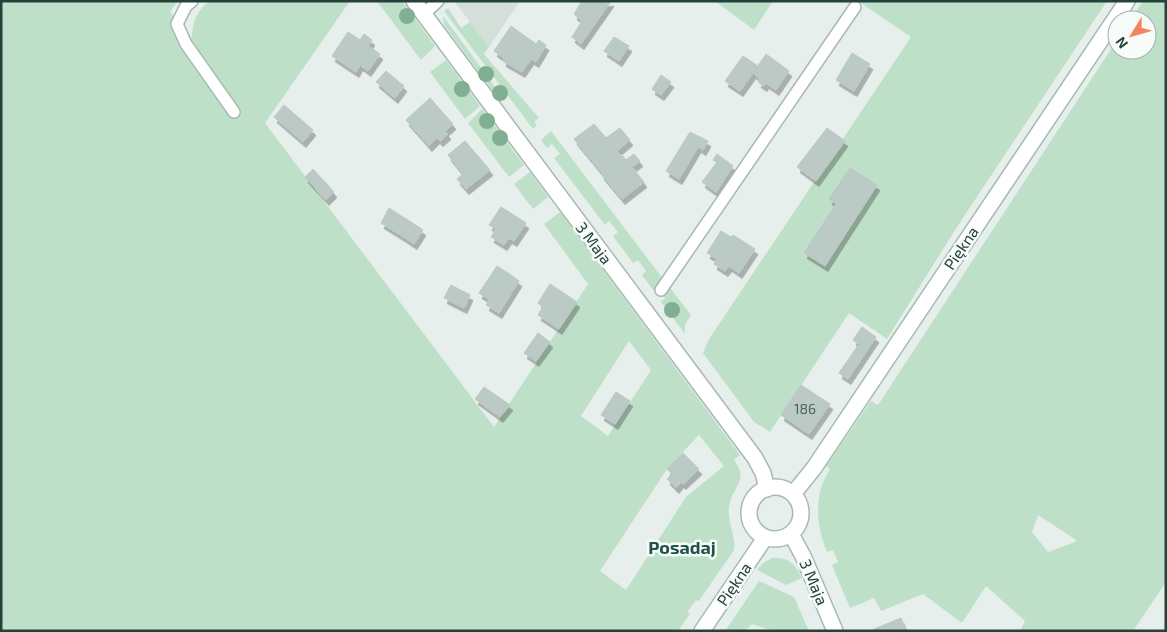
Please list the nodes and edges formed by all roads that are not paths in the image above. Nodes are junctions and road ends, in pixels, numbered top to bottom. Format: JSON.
{"nodes":[{"id":1,"x":192,"y":1,"type":"edge"},
{"id":2,"x":414,"y":1,"type":"edge"},
{"id":3,"x":438,"y":1,"type":"edge"},
{"id":4,"x":1127,"y":1,"type":"edge"},
{"id":5,"x":855,"y":7,"type":"dead end"},
{"id":6,"x":424,"y":14,"type":"junction"},
{"id":7,"x":234,"y":112,"type":"dead end"},
{"id":8,"x":661,"y":290,"type":"dead end"},
{"id":9,"x":767,"y":489,"type":"junction"},
{"id":10,"x":793,"y":494,"type":"junction"},
{"id":11,"x":791,"y":534,"type":"junction"},
{"id":12,"x":766,"y":538,"type":"junction"},
{"id":13,"x":702,"y":631,"type":"edge"},
{"id":14,"x":835,"y":631,"type":"edge"}],
"edges":[{"from":1,"to":7,"type":"lane"},
{"from":2,"to":6,"type":"street","name":"3 Maja"},
{"from":3,"to":6,"type":"lane"},
{"from":4,"to":10,"type":"street","name":"Piękna"},
{"from":5,"to":8,"type":"lane"},
{"from":6,"to":9,"type":"street","name":"3 Maja"},
{"from":9,"to":10,"type":"street"},
{"from":9,"to":12,"type":"street"},
{"from":10,"to":11,"type":"street"},
{"from":11,"to":12,"type":"street"},
{"from":11,"to":14,"type":"street","name":"3 Maja"},
{"from":12,"to":13,"type":"street","name":"Piękna"}]}
